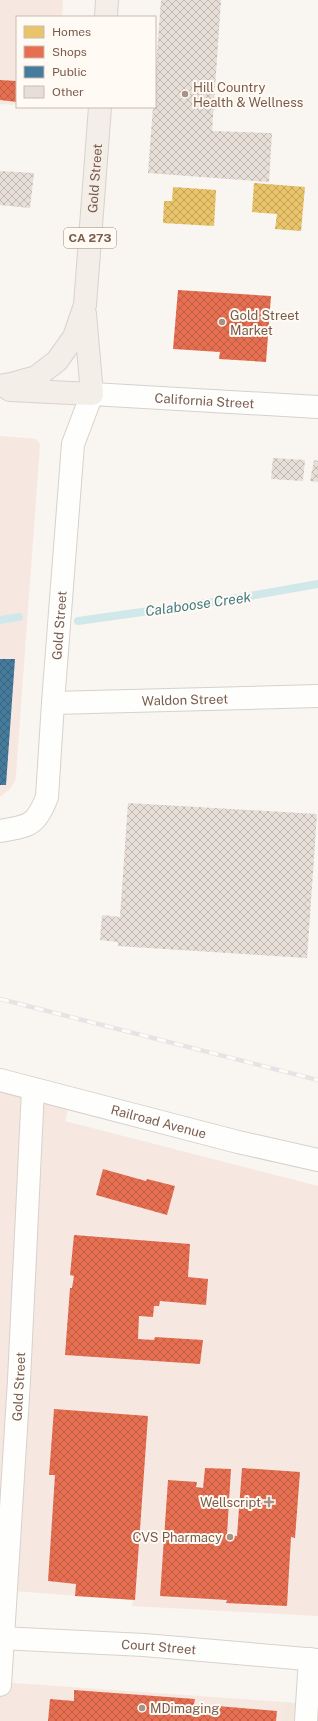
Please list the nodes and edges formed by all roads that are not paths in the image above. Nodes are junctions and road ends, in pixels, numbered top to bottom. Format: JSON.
{"nodes":[{"id":1,"x":107,"y":0,"type":"edge"},
{"id":2,"x":106,"y":16,"type":"edge"},
{"id":3,"x":100,"y":108,"type":"edge"},
{"id":4,"x":84,"y":305,"type":"junction"},
{"id":5,"x":0,"y":386,"type":"edge"},
{"id":6,"x":0,"y":390,"type":"edge"},
{"id":7,"x":92,"y":394,"type":"junction"},
{"id":8,"x":318,"y":407,"type":"edge"},
{"id":9,"x":318,"y":696,"type":"edge"},
{"id":10,"x":52,"y":703,"type":"junction"},
{"id":11,"x":0,"y":831,"type":"edge"},
{"id":12,"x":0,"y":1080,"type":"edge"},
{"id":13,"x":33,"y":1089,"type":"junction"},
{"id":14,"x":318,"y":1160,"type":"edge"},
{"id":15,"x":2,"y":1638,"type":"edge"},
{"id":16,"x":314,"y":1659,"type":"edge"},
{"id":17,"x":0,"y":1685,"type":"edge"},
{"id":18,"x":306,"y":1721,"type":"edge"}],
"edges":[{"from":1,"to":2,"type":"main road"},
{"from":3,"to":4,"type":"main road","name":"Gold Street","number":"CA 273"},
{"from":4,"to":5,"type":"main road","name":"Gold Street","number":"CA 273"},
{"from":4,"to":7,"type":"main road","number":"CA 273"},
{"from":6,"to":7,"type":"main road","name":"California Street"},
{"from":7,"to":8,"type":"street","name":"California Street"},
{"from":7,"to":10,"type":"street","name":"Gold Street"},
{"from":9,"to":10,"type":"street","name":"Waldon Street"},
{"from":10,"to":11,"type":"street","name":"Gold Street"},
{"from":12,"to":13,"type":"street","name":"Railroad Avenue"},
{"from":13,"to":14,"type":"street","name":"Railroad Avenue"},
{"from":13,"to":15,"type":"street","name":"Gold Street"},
{"from":15,"to":16,"type":"street","name":"Court Street"},
{"from":15,"to":17,"type":"street","name":"Gold Street"},
{"from":16,"to":18,"type":"street"}]}
